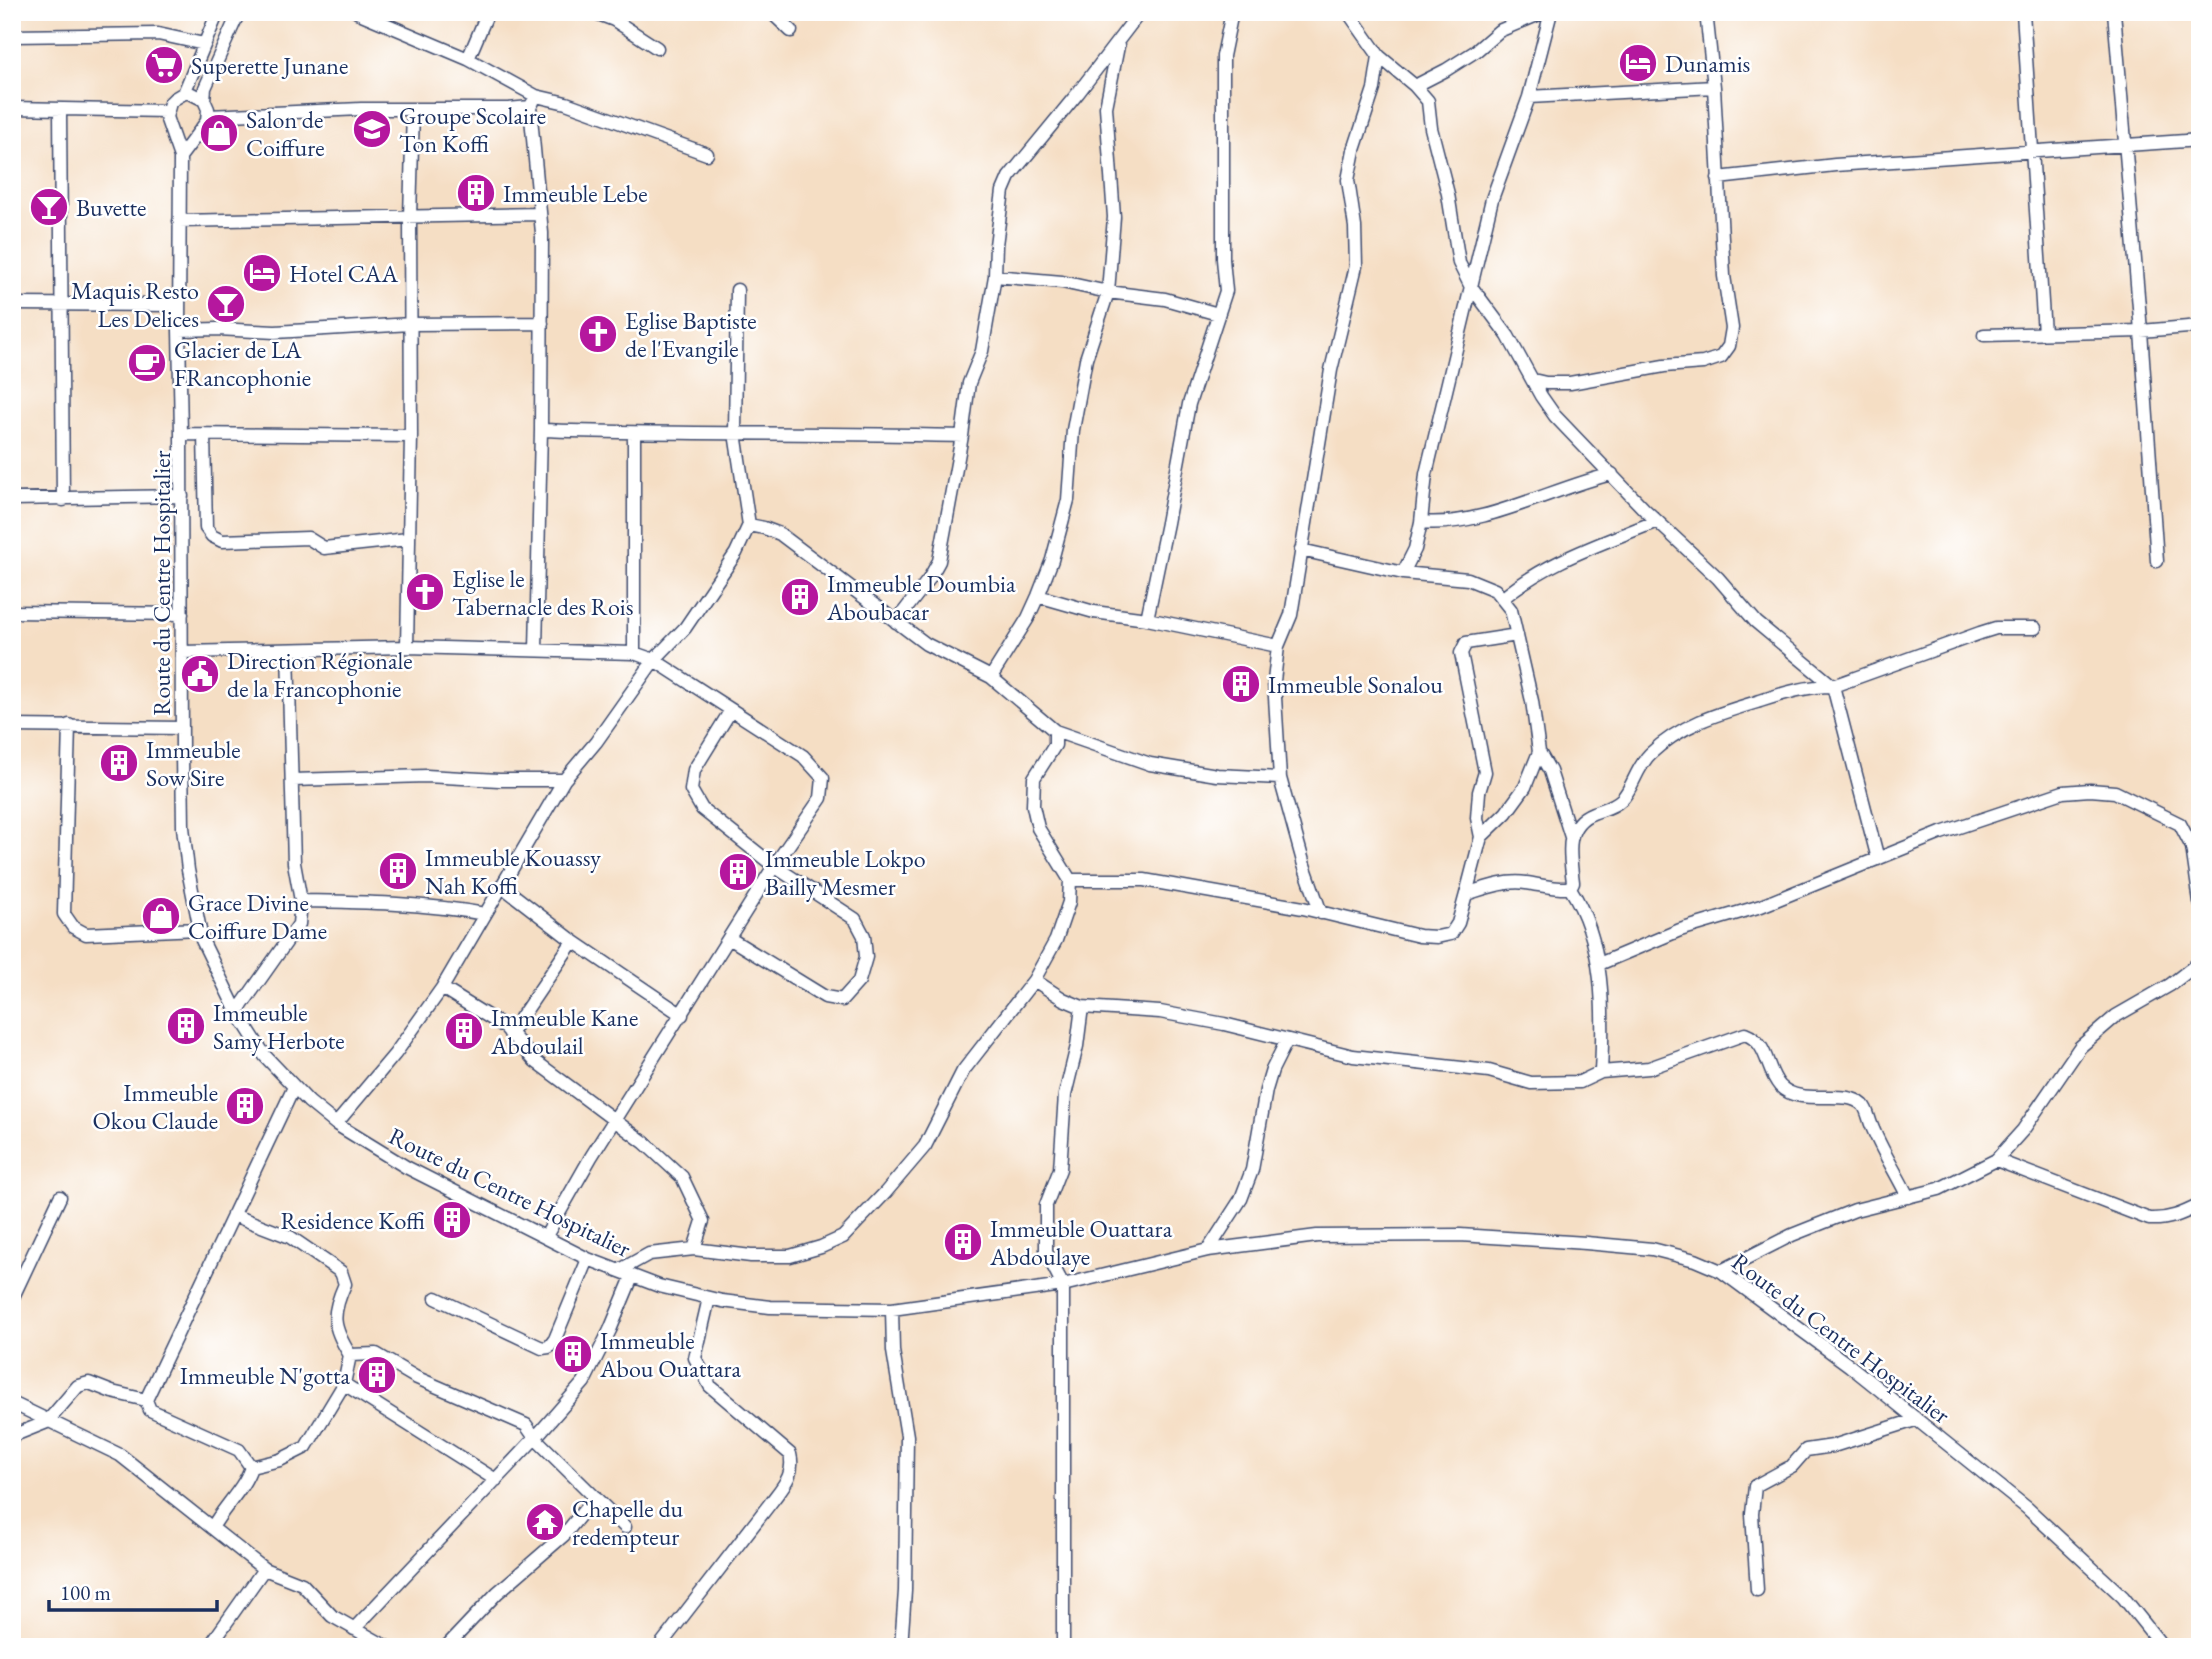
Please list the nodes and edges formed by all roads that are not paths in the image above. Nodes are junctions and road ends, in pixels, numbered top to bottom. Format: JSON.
{"nodes":[{"id":1,"x":218,"y":12,"type":"edge"},
{"id":2,"x":239,"y":12,"type":"edge"},
{"id":3,"x":357,"y":12,"type":"edge"},
{"id":4,"x":488,"y":12,"type":"edge"},
{"id":5,"x":593,"y":12,"type":"edge"},
{"id":6,"x":771,"y":12,"type":"edge"},
{"id":7,"x":1140,"y":12,"type":"edge"},
{"id":8,"x":1231,"y":12,"type":"edge"},
{"id":9,"x":1348,"y":12,"type":"edge"},
{"id":10,"x":1544,"y":12,"type":"edge"},
{"id":11,"x":1551,"y":12,"type":"edge"},
{"id":12,"x":1706,"y":12,"type":"edge"},
{"id":13,"x":2023,"y":12,"type":"edge"},
{"id":14,"x":2114,"y":12,"type":"edge"},
{"id":15,"x":616,"y":16,"type":"edge"},
{"id":16,"x":791,"y":30,"type":"dead end"},
{"id":17,"x":12,"y":36,"type":"edge"},
{"id":18,"x":1119,"y":38,"type":"junction"},
{"id":19,"x":204,"y":44,"type":"junction"},
{"id":20,"x":657,"y":48,"type":"dead end"},
{"id":21,"x":1378,"y":56,"type":"junction"},
{"id":22,"x":468,"y":59,"type":"junction"},
{"id":23,"x":1415,"y":86,"type":"junction"},
{"id":24,"x":1714,"y":87,"type":"junction"},
{"id":25,"x":184,"y":93,"type":"junction"},
{"id":26,"x":1529,"y":97,"type":"junction"},
{"id":27,"x":204,"y":100,"type":"junction"},
{"id":28,"x":533,"y":102,"type":"junction"},
{"id":29,"x":12,"y":108,"type":"edge"},
{"id":30,"x":60,"y":110,"type":"junction"},
{"id":31,"x":413,"y":110,"type":"junction"},
{"id":32,"x":166,"y":111,"type":"junction"},
{"id":33,"x":208,"y":116,"type":"junction"},
{"id":34,"x":171,"y":131,"type":"junction"},
{"id":35,"x":195,"y":137,"type":"junction"},
{"id":36,"x":2200,"y":140,"type":"edge"},
{"id":37,"x":2125,"y":145,"type":"junction"},
{"id":38,"x":2030,"y":151,"type":"junction"},
{"id":39,"x":706,"y":154,"type":"dead end"},
{"id":40,"x":180,"y":158,"type":"junction"},
{"id":41,"x":1717,"y":177,"type":"junction"},
{"id":42,"x":538,"y":214,"type":"junction"},
{"id":43,"x":410,"y":216,"type":"junction"},
{"id":44,"x":179,"y":221,"type":"junction"},
{"id":45,"x":995,"y":276,"type":"junction"},
{"id":46,"x":1470,"y":285,"type":"junction"},
{"id":47,"x":737,"y":290,"type":"dead end"},
{"id":48,"x":1108,"y":292,"type":"junction"},
{"id":49,"x":12,"y":304,"type":"edge"},
{"id":50,"x":62,"y":305,"type":"junction"},
{"id":51,"x":179,"y":305,"type":"junction"},
{"id":52,"x":1218,"y":314,"type":"junction"},
{"id":53,"x":542,"y":323,"type":"junction"},
{"id":54,"x":411,"y":324,"type":"junction"},
{"id":55,"x":2200,"y":326,"type":"edge"},
{"id":56,"x":179,"y":330,"type":"junction"},
{"id":57,"x":2141,"y":331,"type":"junction"},
{"id":58,"x":2044,"y":333,"type":"junction"},
{"id":59,"x":1984,"y":335,"type":"dead end"},
{"id":60,"x":1533,"y":380,"type":"junction"},
{"id":61,"x":541,"y":430,"type":"junction"},
{"id":62,"x":634,"y":433,"type":"junction"},
{"id":63,"x":735,"y":433,"type":"junction"},
{"id":64,"x":181,"y":434,"type":"junction"},
{"id":65,"x":204,"y":434,"type":"junction"},
{"id":66,"x":411,"y":436,"type":"junction"},
{"id":67,"x":962,"y":436,"type":"junction"},
{"id":68,"x":1612,"y":474,"type":"junction"},
{"id":69,"x":182,"y":496,"type":"junction"},
{"id":70,"x":12,"y":499,"type":"edge"},
{"id":71,"x":63,"y":500,"type":"junction"},
{"id":72,"x":1657,"y":521,"type":"junction"},
{"id":73,"x":1421,"y":522,"type":"junction"},
{"id":74,"x":749,"y":525,"type":"junction"},
{"id":75,"x":408,"y":539,"type":"junction"},
{"id":76,"x":1301,"y":550,"type":"junction"},
{"id":77,"x":2157,"y":561,"type":"dead end"},
{"id":78,"x":1403,"y":573,"type":"junction"},
{"id":79,"x":1038,"y":596,"type":"junction"},
{"id":80,"x":1502,"y":599,"type":"junction"},
{"id":81,"x":12,"y":612,"type":"edge"},
{"id":82,"x":182,"y":614,"type":"junction"},
{"id":83,"x":1147,"y":619,"type":"junction"},
{"id":84,"x":896,"y":622,"type":"junction"},
{"id":85,"x":2035,"y":628,"type":"dead end"},
{"id":86,"x":1517,"y":635,"type":"junction"},
{"id":87,"x":1278,"y":646,"type":"junction"},
{"id":88,"x":407,"y":647,"type":"junction"},
{"id":89,"x":536,"y":650,"type":"junction"},
{"id":90,"x":288,"y":651,"type":"junction"},
{"id":91,"x":182,"y":652,"type":"junction"},
{"id":92,"x":634,"y":653,"type":"junction"},
{"id":93,"x":654,"y":660,"type":"junction"},
{"id":94,"x":991,"y":677,"type":"junction"},
{"id":95,"x":1833,"y":686,"type":"junction"},
{"id":96,"x":731,"y":710,"type":"junction"},
{"id":97,"x":69,"y":725,"type":"junction"},
{"id":98,"x":12,"y":726,"type":"edge"},
{"id":99,"x":182,"y":728,"type":"junction"},
{"id":100,"x":1055,"y":731,"type":"junction"},
{"id":101,"x":1539,"y":752,"type":"junction"},
{"id":102,"x":1280,"y":778,"type":"junction"},
{"id":103,"x":293,"y":779,"type":"junction"},
{"id":104,"x":564,"y":780,"type":"junction"},
{"id":105,"x":1482,"y":837,"type":"junction"},
{"id":106,"x":1571,"y":837,"type":"junction"},
{"id":107,"x":1878,"y":859,"type":"junction"},
{"id":108,"x":774,"y":866,"type":"junction"},
{"id":109,"x":1070,"y":880,"type":"junction"},
{"id":110,"x":503,"y":887,"type":"junction"},
{"id":111,"x":1570,"y":888,"type":"junction"},
{"id":112,"x":1466,"y":894,"type":"junction"},
{"id":113,"x":301,"y":901,"type":"junction"},
{"id":114,"x":2200,"y":902,"type":"edge"},
{"id":115,"x":1321,"y":913,"type":"junction"},
{"id":116,"x":485,"y":914,"type":"junction"},
{"id":117,"x":198,"y":929,"type":"junction"},
{"id":118,"x":729,"y":939,"type":"junction"},
{"id":119,"x":573,"y":941,"type":"junction"},
{"id":120,"x":2200,"y":962,"type":"edge"},
{"id":121,"x":1599,"y":964,"type":"junction"},
{"id":122,"x":1034,"y":980,"type":"junction"},
{"id":123,"x":442,"y":988,"type":"junction"},
{"id":124,"x":1082,"y":1007,"type":"junction"},
{"id":125,"x":237,"y":1012,"type":"junction"},
{"id":126,"x":681,"y":1015,"type":"junction"},
{"id":127,"x":510,"y":1034,"type":"junction"},
{"id":128,"x":1287,"y":1040,"type":"junction"},
{"id":129,"x":1601,"y":1072,"type":"junction"},
{"id":130,"x":293,"y":1087,"type":"junction"},
{"id":131,"x":615,"y":1121,"type":"junction"},
{"id":132,"x":336,"y":1124,"type":"junction"},
{"id":133,"x":1996,"y":1160,"type":"junction"},
{"id":134,"x":60,"y":1197,"type":"dead end"},
{"id":135,"x":1908,"y":1197,"type":"junction"},
{"id":136,"x":2200,"y":1205,"type":"edge"},
{"id":137,"x":233,"y":1215,"type":"junction"},
{"id":138,"x":546,"y":1236,"type":"junction"},
{"id":139,"x":694,"y":1249,"type":"junction"},
{"id":140,"x":1208,"y":1250,"type":"junction"},
{"id":141,"x":588,"y":1259,"type":"junction"},
{"id":142,"x":620,"y":1270,"type":"junction"},
{"id":143,"x":1721,"y":1271,"type":"junction"},
{"id":144,"x":632,"y":1276,"type":"junction"},
{"id":145,"x":1063,"y":1285,"type":"junction"},
{"id":146,"x":436,"y":1298,"type":"dead end"},
{"id":147,"x":709,"y":1298,"type":"junction"},
{"id":148,"x":12,"y":1299,"type":"edge"},
{"id":149,"x":892,"y":1309,"type":"junction"},
{"id":150,"x":350,"y":1355,"type":"junction"},
{"id":151,"x":344,"y":1384,"type":"junction"},
{"id":152,"x":146,"y":1400,"type":"junction"},
{"id":153,"x":12,"y":1403,"type":"edge"},
{"id":154,"x":1915,"y":1420,"type":"junction"},
{"id":155,"x":47,"y":1422,"type":"junction"},
{"id":156,"x":12,"y":1436,"type":"edge"},
{"id":157,"x":535,"y":1438,"type":"junction"},
{"id":158,"x":251,"y":1467,"type":"junction"},
{"id":159,"x":496,"y":1480,"type":"junction"},
{"id":160,"x":595,"y":1497,"type":"junction"},
{"id":161,"x":625,"y":1527,"type":"dead end"},
{"id":162,"x":212,"y":1528,"type":"junction"},
{"id":163,"x":264,"y":1569,"type":"junction"},
{"id":164,"x":1756,"y":1590,"type":"dead end"},
{"id":165,"x":354,"y":1629,"type":"junction"},
{"id":166,"x":379,"y":1645,"type":"edge"},
{"id":167,"x":209,"y":1647,"type":"edge"},
{"id":168,"x":446,"y":1647,"type":"edge"},
{"id":169,"x":659,"y":1647,"type":"edge"},
{"id":170,"x":901,"y":1647,"type":"edge"},
{"id":171,"x":1063,"y":1647,"type":"edge"},
{"id":172,"x":2163,"y":1647,"type":"edge"}],
"edges":[{"from":1,"to":19,"type":"street"},
{"from":2,"to":27,"type":"street"},
{"from":3,"to":22,"type":"street"},
{"from":4,"to":22,"type":"street"},
{"from":5,"to":15,"type":"street"},
{"from":6,"to":16,"type":"street"},
{"from":7,"to":18,"type":"street"},
{"from":8,"to":52,"type":"street"},
{"from":9,"to":21,"type":"street"},
{"from":10,"to":23,"type":"street"},
{"from":11,"to":26,"type":"street"},
{"from":12,"to":24,"type":"street"},
{"from":13,"to":38,"type":"street"},
{"from":14,"to":37,"type":"street"},
{"from":15,"to":20,"type":"street"},
{"from":17,"to":19,"type":"street"},
{"from":18,"to":45,"type":"street"},
{"from":18,"to":48,"type":"street"},
{"from":19,"to":25,"type":"street"},
{"from":21,"to":23,"type":"street"},
{"from":21,"to":76,"type":"street"},
{"from":22,"to":28,"type":"street"},
{"from":23,"to":46,"type":"street"},
{"from":24,"to":26,"type":"street"},
{"from":24,"to":41,"type":"street"},
{"from":25,"to":27,"type":"street"},
{"from":25,"to":32,"type":"street"},
{"from":26,"to":46,"type":"street"},
{"from":27,"to":33,"type":"street"},
{"from":28,"to":31,"type":"street"},
{"from":28,"to":39,"type":"street"},
{"from":28,"to":42,"type":"street"},
{"from":29,"to":30,"type":"street"},
{"from":30,"to":32,"type":"street"},
{"from":30,"to":50,"type":"street"},
{"from":31,"to":33,"type":"street"},
{"from":31,"to":43,"type":"street"},
{"from":32,"to":34,"type":"street"},
{"from":33,"to":35,"type":"street"},
{"from":34,"to":35,"type":"street"},
{"from":34,"to":40,"type":"street","name":"Route du Centre Hospitalier"},
{"from":35,"to":40,"type":"street"},
{"from":36,"to":37,"type":"street"},
{"from":37,"to":38,"type":"street"},
{"from":37,"to":57,"type":"street"},
{"from":38,"to":41,"type":"street"},
{"from":38,"to":58,"type":"street"},
{"from":40,"to":44,"type":"street","name":"Route du Centre Hospitalier"},
{"from":41,"to":60,"type":"street"},
{"from":42,"to":43,"type":"street"},
{"from":42,"to":53,"type":"street"},
{"from":43,"to":44,"type":"street"},
{"from":43,"to":54,"type":"street"},
{"from":44,"to":51,"type":"street","name":"Route du Centre Hospitalier"},
{"from":45,"to":48,"type":"street"},
{"from":45,"to":67,"type":"street"},
{"from":46,"to":60,"type":"street"},
{"from":46,"to":73,"type":"street"},
{"from":47,"to":63,"type":"street"},
{"from":48,"to":52,"type":"street"},
{"from":48,"to":79,"type":"street"},
{"from":49,"to":50,"type":"street"},
{"from":50,"to":51,"type":"street"},
{"from":50,"to":71,"type":"street"},
{"from":51,"to":56,"type":"street","name":"Route du Centre Hospitalier"},
{"from":52,"to":83,"type":"street"},
{"from":53,"to":54,"type":"street"},
{"from":53,"to":61,"type":"street"},
{"from":54,"to":56,"type":"street"},
{"from":54,"to":66,"type":"street"},
{"from":55,"to":57,"type":"street"},
{"from":56,"to":64,"type":"street","name":"Route du Centre Hospitalier"},
{"from":57,"to":58,"type":"street"},
{"from":57,"to":77,"type":"street"},
{"from":58,"to":59,"type":"street"},
{"from":60,"to":68,"type":"street"},
{"from":61,"to":62,"type":"street"},
{"from":61,"to":89,"type":"street"},
{"from":62,"to":63,"type":"street"},
{"from":62,"to":92,"type":"street"},
{"from":63,"to":67,"type":"street"},
{"from":63,"to":74,"type":"street"},
{"from":64,"to":65,"type":"street"},
{"from":64,"to":69,"type":"street","name":"Route du Centre Hospitalier"},
{"from":65,"to":66,"type":"street"},
{"from":65,"to":75,"type":"street"},
{"from":66,"to":75,"type":"street"},
{"from":67,"to":84,"type":"street"},
{"from":68,"to":72,"type":"street"},
{"from":68,"to":73,"type":"street"},
{"from":69,"to":71,"type":"street"},
{"from":69,"to":82,"type":"street","name":"Route du Centre Hospitalier"},
{"from":70,"to":71,"type":"street"},
{"from":72,"to":80,"type":"street"},
{"from":72,"to":95,"type":"street"},
{"from":73,"to":78,"type":"street"},
{"from":74,"to":84,"type":"street"},
{"from":74,"to":93,"type":"street"},
{"from":75,"to":88,"type":"street"},
{"from":76,"to":78,"type":"street"},
{"from":76,"to":87,"type":"street"},
{"from":78,"to":80,"type":"street"},
{"from":79,"to":83,"type":"street"},
{"from":79,"to":94,"type":"street"},
{"from":80,"to":86,"type":"street"},
{"from":81,"to":82,"type":"street"},
{"from":82,"to":91,"type":"street","name":"Route du Centre Hospitalier"},
{"from":83,"to":87,"type":"street"},
{"from":84,"to":94,"type":"street"},
{"from":85,"to":95,"type":"street"},
{"from":86,"to":101,"type":"street"},
{"from":86,"to":105,"type":"street"},
{"from":87,"to":102,"type":"street"},
{"from":88,"to":89,"type":"street"},
{"from":88,"to":90,"type":"street"},
{"from":89,"to":92,"type":"street"},
{"from":90,"to":91,"type":"street"},
{"from":90,"to":103,"type":"street"},
{"from":91,"to":99,"type":"street","name":"Route du Centre Hospitalier"},
{"from":92,"to":93,"type":"street"},
{"from":93,"to":96,"type":"street"},
{"from":93,"to":104,"type":"street"},
{"from":94,"to":100,"type":"street"},
{"from":95,"to":106,"type":"street"},
{"from":95,"to":107,"type":"street"},
{"from":96,"to":108,"type":"street"},
{"from":96,"to":108,"type":"street"},
{"from":97,"to":98,"type":"street"},
{"from":97,"to":99,"type":"street"},
{"from":97,"to":117,"type":"street"},
{"from":99,"to":117,"type":"street","name":"Route du Centre Hospitalier"},
{"from":100,"to":102,"type":"street"},
{"from":100,"to":109,"type":"street"},
{"from":101,"to":105,"type":"street"},
{"from":101,"to":106,"type":"street"},
{"from":102,"to":115,"type":"street"},
{"from":103,"to":104,"type":"street"},
{"from":103,"to":113,"type":"street"},
{"from":104,"to":110,"type":"street"},
{"from":105,"to":112,"type":"street"},
{"from":106,"to":111,"type":"street"},
{"from":107,"to":114,"type":"street"},
{"from":107,"to":121,"type":"street"},
{"from":108,"to":118,"type":"street"},
{"from":108,"to":118,"type":"street"},
{"from":109,"to":115,"type":"street"},
{"from":109,"to":122,"type":"street"},
{"from":110,"to":116,"type":"street"},
{"from":110,"to":119,"type":"street"},
{"from":111,"to":112,"type":"street"},
{"from":111,"to":121,"type":"street"},
{"from":112,"to":115,"type":"street"},
{"from":113,"to":116,"type":"street"},
{"from":113,"to":125,"type":"street"},
{"from":116,"to":123,"type":"street"},
{"from":117,"to":125,"type":"street","name":"Route du Centre Hospitalier"},
{"from":118,"to":126,"type":"street"},
{"from":119,"to":126,"type":"street"},
{"from":119,"to":127,"type":"street"},
{"from":120,"to":133,"type":"street"},
{"from":121,"to":129,"type":"street"},
{"from":122,"to":124,"type":"street"},
{"from":122,"to":139,"type":"street"},
{"from":123,"to":127,"type":"street"},
{"from":123,"to":132,"type":"street"},
{"from":124,"to":128,"type":"street"},
{"from":124,"to":145,"type":"street"},
{"from":125,"to":130,"type":"street","name":"Route du Centre Hospitalier"},
{"from":126,"to":131,"type":"street"},
{"from":127,"to":131,"type":"street"},
{"from":128,"to":129,"type":"street"},
{"from":128,"to":140,"type":"street"},
{"from":129,"to":135,"type":"street"},
{"from":130,"to":132,"type":"street","name":"Route du Centre Hospitalier"},
{"from":130,"to":137,"type":"street"},
{"from":131,"to":138,"type":"street"},
{"from":131,"to":139,"type":"street"},
{"from":132,"to":138,"type":"street","name":"Route du Centre Hospitalier"},
{"from":133,"to":135,"type":"street"},
{"from":133,"to":136,"type":"street"},
{"from":134,"to":148,"type":"street"},
{"from":135,"to":143,"type":"street"},
{"from":137,"to":150,"type":"street"},
{"from":137,"to":152,"type":"street"},
{"from":138,"to":141,"type":"street","name":"Route du Centre Hospitalier"},
{"from":139,"to":142,"type":"street"},
{"from":140,"to":143,"type":"street","name":"Route du Centre Hospitalier"},
{"from":140,"to":145,"type":"street","name":"Route du Centre Hospitalier"},
{"from":141,"to":142,"type":"street","name":"Route du Centre Hospitalier"},
{"from":141,"to":146,"type":"street"},
{"from":142,"to":144,"type":"street","name":"Route du Centre Hospitalier"},
{"from":143,"to":154,"type":"street","name":"Route du Centre Hospitalier"},
{"from":144,"to":147,"type":"street","name":"Route du Centre Hospitalier"},
{"from":144,"to":157,"type":"street"},
{"from":145,"to":149,"type":"street","name":"Route du Centre Hospitalier"},
{"from":145,"to":171,"type":"street"},
{"from":147,"to":149,"type":"street","name":"Route du Centre Hospitalier"},
{"from":147,"to":169,"type":"street"},
{"from":149,"to":170,"type":"street"},
{"from":150,"to":151,"type":"street"},
{"from":150,"to":157,"type":"street"},
{"from":151,"to":158,"type":"street"},
{"from":151,"to":159,"type":"street"},
{"from":152,"to":155,"type":"street"},
{"from":152,"to":158,"type":"street"},
{"from":153,"to":155,"type":"street"},
{"from":154,"to":164,"type":"street"},
{"from":154,"to":172,"type":"street","name":"Route du Centre Hospitalier"},
{"from":155,"to":156,"type":"street"},
{"from":155,"to":162,"type":"street"},
{"from":157,"to":159,"type":"street"},
{"from":157,"to":160,"type":"street"},
{"from":158,"to":162,"type":"street"},
{"from":159,"to":165,"type":"street"},
{"from":160,"to":161,"type":"street"},
{"from":160,"to":168,"type":"street"},
{"from":162,"to":163,"type":"street"},
{"from":163,"to":165,"type":"street"},
{"from":163,"to":167,"type":"street"},
{"from":165,"to":166,"type":"street"}]}
